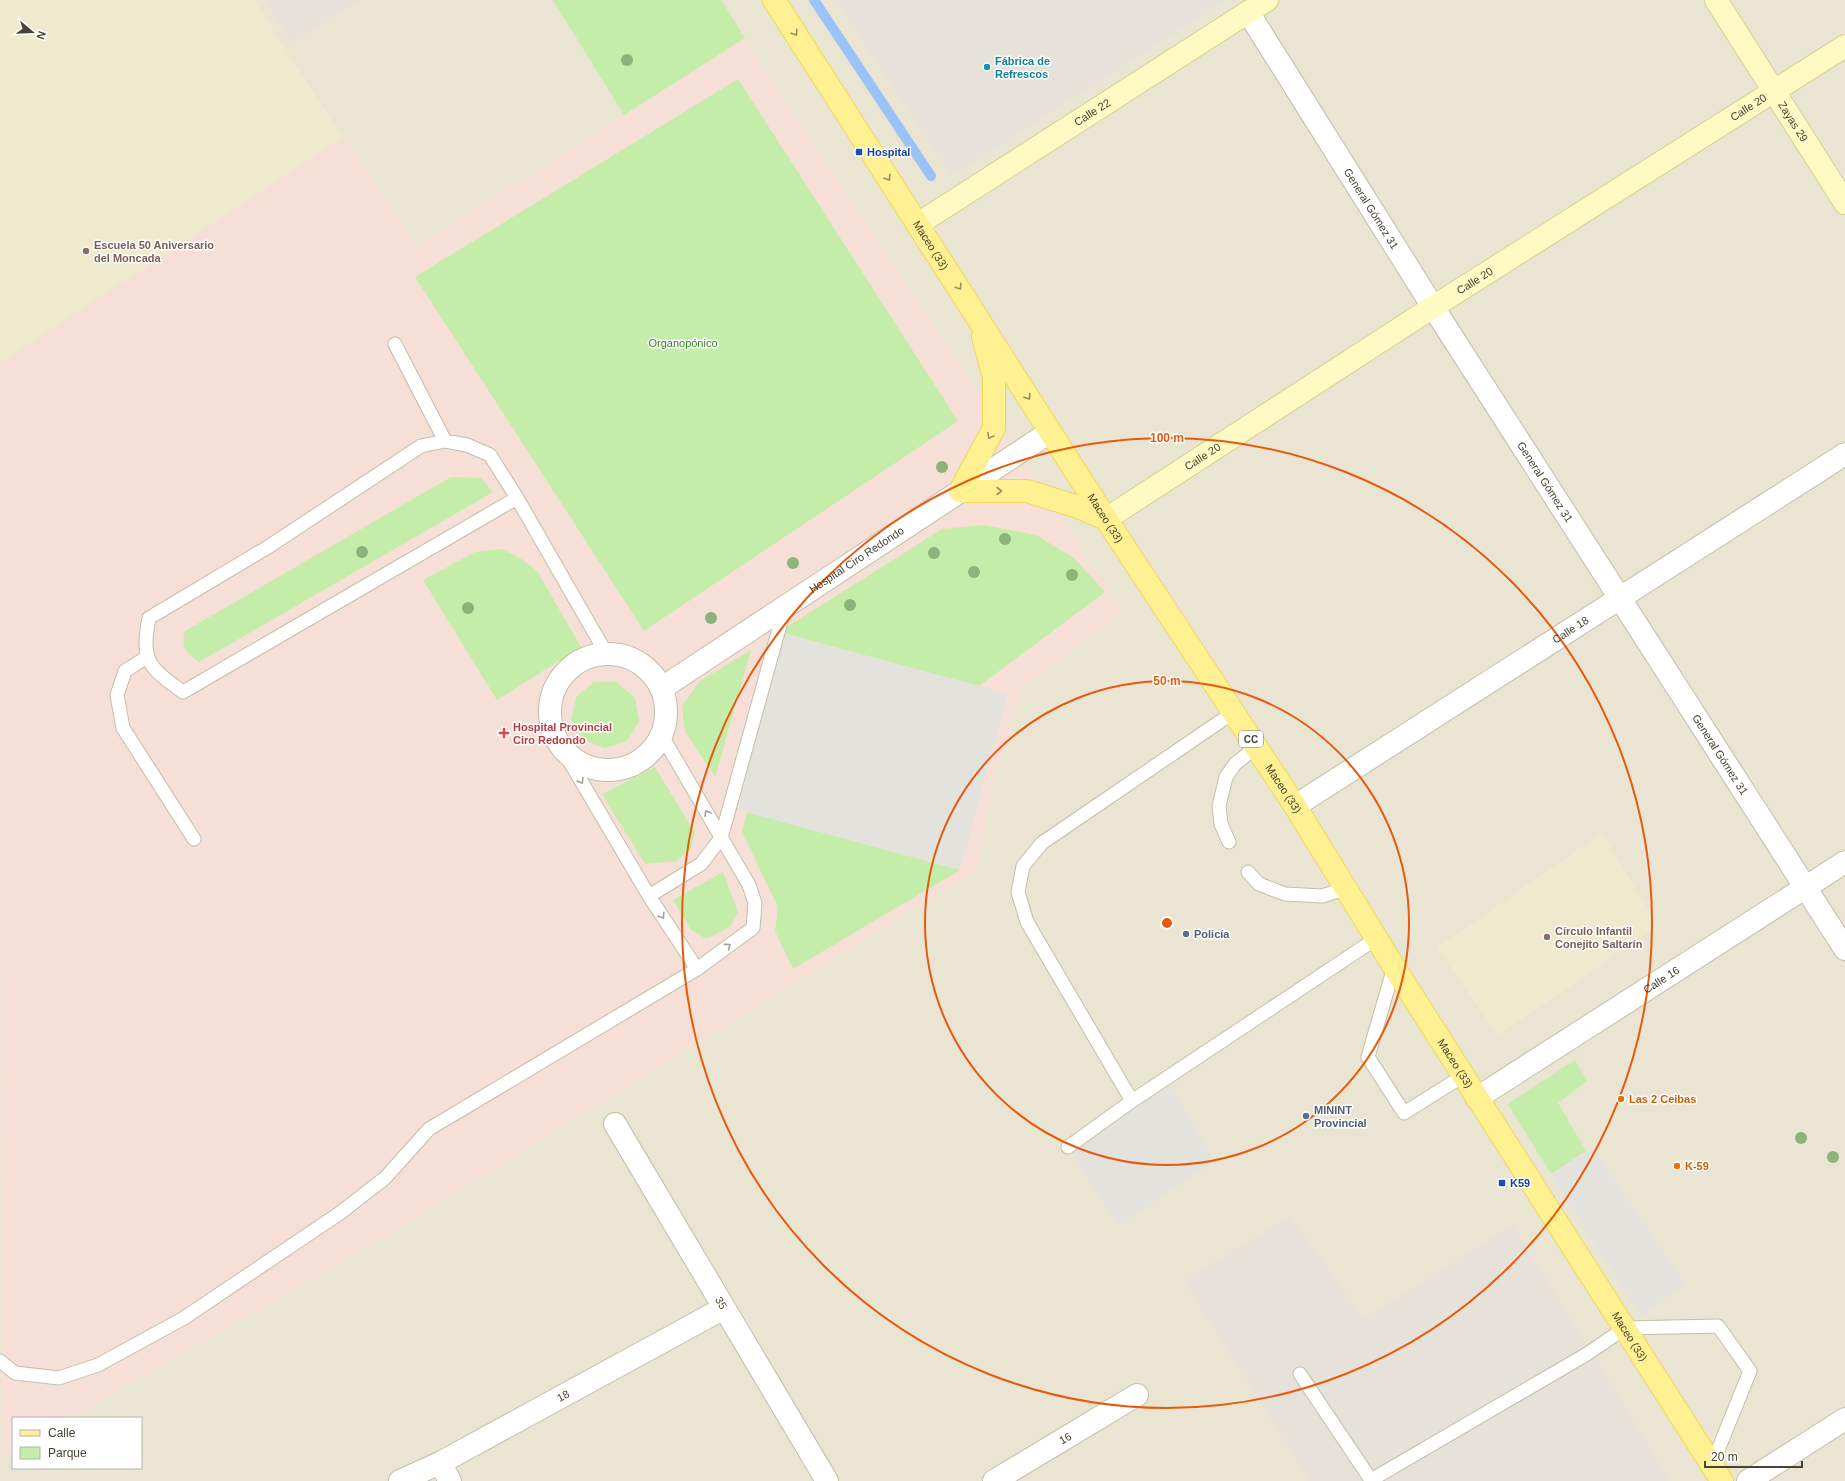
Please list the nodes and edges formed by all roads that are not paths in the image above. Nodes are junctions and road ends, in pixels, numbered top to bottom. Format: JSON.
{"nodes":[{"id":1,"x":774,"y":0,"type":"edge"},
{"id":2,"x":1267,"y":0,"type":"edge"},
{"id":3,"x":1716,"y":0,"type":"edge"},
{"id":4,"x":1245,"y":6,"type":"edge"},
{"id":5,"x":1845,"y":46,"type":"edge"},
{"id":6,"x":1774,"y":90,"type":"junction"},
{"id":7,"x":1845,"y":203,"type":"edge"},
{"id":8,"x":918,"y":224,"type":"junction"},
{"id":9,"x":1433,"y":307,"type":"junction"},
{"id":10,"x":978,"y":316,"type":"junction"},
{"id":11,"x":395,"y":344,"type":"dead end"},
{"id":12,"x":1050,"y":432,"type":"junction"},
{"id":13,"x":444,"y":441,"type":"junction"},
{"id":14,"x":1845,"y":454,"type":"edge"},
{"id":15,"x":960,"y":491,"type":"junction"},
{"id":16,"x":517,"y":498,"type":"junction"},
{"id":17,"x":1106,"y":519,"type":"junction"},
{"id":18,"x":1620,"y":598,"type":"junction"},
{"id":19,"x":785,"y":605,"type":"junction"},
{"id":20,"x":606,"y":653,"type":"junction"},
{"id":21,"x":146,"y":657,"type":"junction"},
{"id":22,"x":662,"y":688,"type":"junction"},
{"id":23,"x":1234,"y":712,"type":"junction"},
{"id":24,"x":662,"y":736,"type":"junction"},
{"id":25,"x":561,"y":747,"type":"junction"},
{"id":26,"x":1256,"y":747,"type":"junction"},
{"id":27,"x":1295,"y":806,"type":"junction"},
{"id":28,"x":721,"y":838,"type":"junction"},
{"id":29,"x":194,"y":839,"type":"dead end"},
{"id":30,"x":1229,"y":842,"type":"dead end"},
{"id":31,"x":1845,"y":862,"type":"edge"},
{"id":32,"x":1248,"y":872,"type":"dead end"},
{"id":33,"x":1347,"y":888,"type":"junction"},
{"id":34,"x":1805,"y":888,"type":"junction"},
{"id":35,"x":649,"y":896,"type":"junction"},
{"id":36,"x":1377,"y":938,"type":"junction"},
{"id":37,"x":1845,"y":950,"type":"edge"},
{"id":38,"x":1394,"y":967,"type":"junction"},
{"id":39,"x":697,"y":969,"type":"junction"},
{"id":40,"x":1464,"y":1076,"type":"junction"},
{"id":41,"x":1477,"y":1098,"type":"junction"},
{"id":42,"x":1132,"y":1101,"type":"junction"},
{"id":43,"x":615,"y":1124,"type":"dead end"},
{"id":44,"x":1068,"y":1147,"type":"dead end"},
{"id":45,"x":724,"y":1308,"type":"junction"},
{"id":46,"x":1625,"y":1328,"type":"junction"},
{"id":47,"x":0,"y":1361,"type":"edge"},
{"id":48,"x":1300,"y":1374,"type":"dead end"},
{"id":49,"x":1137,"y":1395,"type":"dead end"},
{"id":50,"x":1845,"y":1419,"type":"edge"},
{"id":51,"x":445,"y":1472,"type":"edge"},
{"id":52,"x":1717,"y":1473,"type":"edge"},
{"id":53,"x":400,"y":1481,"type":"edge"},
{"id":54,"x":827,"y":1481,"type":"edge"},
{"id":55,"x":994,"y":1481,"type":"edge"},
{"id":56,"x":1370,"y":1481,"type":"edge"},
{"id":57,"x":1748,"y":1481,"type":"edge"}],
"edges":[{"from":1,"to":8,"type":"main road","name":"Maceo (33)","number":"CC","one_way":true},
{"from":2,"to":4,"type":"street","name":"Calle 22"},
{"from":3,"to":6,"type":"street","name":"Zayas 29"},
{"from":4,"to":8,"type":"street","name":"Calle 22"},
{"from":4,"to":9,"type":"street","name":"General Gómez 31"},
{"from":5,"to":6,"type":"street","name":"Calle 20"},
{"from":6,"to":7,"type":"street","name":"Zayas 29"},
{"from":6,"to":9,"type":"street","name":"Calle 20"},
{"from":8,"to":10,"type":"main road","name":"Maceo (33)","number":"CC","one_way":true},
{"from":9,"to":17,"type":"street","name":"Calle 20"},
{"from":9,"to":18,"type":"street","name":"General Gómez 31"},
{"from":10,"to":12,"type":"main road","name":"Maceo (33)","number":"CC","one_way":true},
{"from":10,"to":15,"type":"main road","one_way":true},
{"from":11,"to":13,"type":"lane"},
{"from":12,"to":15,"type":"street","name":"Hospital Ciro Redondo"},
{"from":12,"to":17,"type":"main road","name":"Maceo (33)","number":"CC"},
{"from":13,"to":16,"type":"lane"},
{"from":13,"to":21,"type":"lane"},
{"from":14,"to":18,"type":"street","name":"Calle 18"},
{"from":15,"to":17,"type":"main road","one_way":true},
{"from":15,"to":19,"type":"street","name":"Hospital Ciro Redondo"},
{"from":16,"to":20,"type":"lane"},
{"from":16,"to":21,"type":"lane"},
{"from":17,"to":23,"type":"main road","name":"Maceo (33)","number":"CC"},
{"from":18,"to":27,"type":"street","name":"Calle 18"},
{"from":18,"to":34,"type":"street","name":"General Gómez 31"},
{"from":19,"to":22,"type":"street","name":"Hospital Ciro Redondo"},
{"from":19,"to":28,"type":"lane"},
{"from":20,"to":22,"type":"street"},
{"from":20,"to":25,"type":"street"},
{"from":21,"to":29,"type":"lane"},
{"from":22,"to":24,"type":"street"},
{"from":23,"to":26,"type":"main road","name":"Maceo (33)","number":"CC"},
{"from":23,"to":42,"type":"lane"},
{"from":24,"to":25,"type":"street"},
{"from":28,"to":24,"type":"lane","one_way":true},
{"from":25,"to":35,"type":"lane","one_way":true},
{"from":26,"to":27,"type":"main road","name":"Maceo (33)","number":"CC"},
{"from":26,"to":30,"type":"lane"},
{"from":27,"to":33,"type":"main road","name":"Maceo (33)","number":"CC"},
{"from":28,"to":35,"type":"lane"},
{"from":39,"to":28,"type":"lane","one_way":true},
{"from":31,"to":34,"type":"street","name":"Calle 16"},
{"from":32,"to":33,"type":"lane"},
{"from":33,"to":36,"type":"main road","name":"Maceo (33)","number":"CC"},
{"from":34,"to":37,"type":"street","name":"General Gómez 31"},
{"from":34,"to":41,"type":"street","name":"Calle 16"},
{"from":35,"to":39,"type":"lane","one_way":true},
{"from":36,"to":38,"type":"main road","name":"Maceo (33)","number":"CC"},
{"from":36,"to":42,"type":"lane"},
{"from":38,"to":40,"type":"main road","name":"Maceo (33)","number":"CC"},
{"from":38,"to":40,"type":"lane"},
{"from":39,"to":47,"type":"lane"},
{"from":40,"to":41,"type":"main road","name":"Maceo (33)","number":"CC"},
{"from":41,"to":46,"type":"main road","name":"Maceo (33)","number":"CC"},
{"from":42,"to":44,"type":"lane"},
{"from":43,"to":45,"type":"street","name":"35"},
{"from":45,"to":51,"type":"street","name":"18"},
{"from":45,"to":54,"type":"street","name":"35"},
{"from":46,"to":52,"type":"main road","name":"Maceo (33)","number":"CC"},
{"from":46,"to":52,"type":"lane"},
{"from":46,"to":56,"type":"lane"},
{"from":48,"to":56,"type":"lane"},
{"from":49,"to":55,"type":"street","name":"16"},
{"from":50,"to":57,"type":"street"},
{"from":51,"to":53,"type":"street","name":"18"}]}
